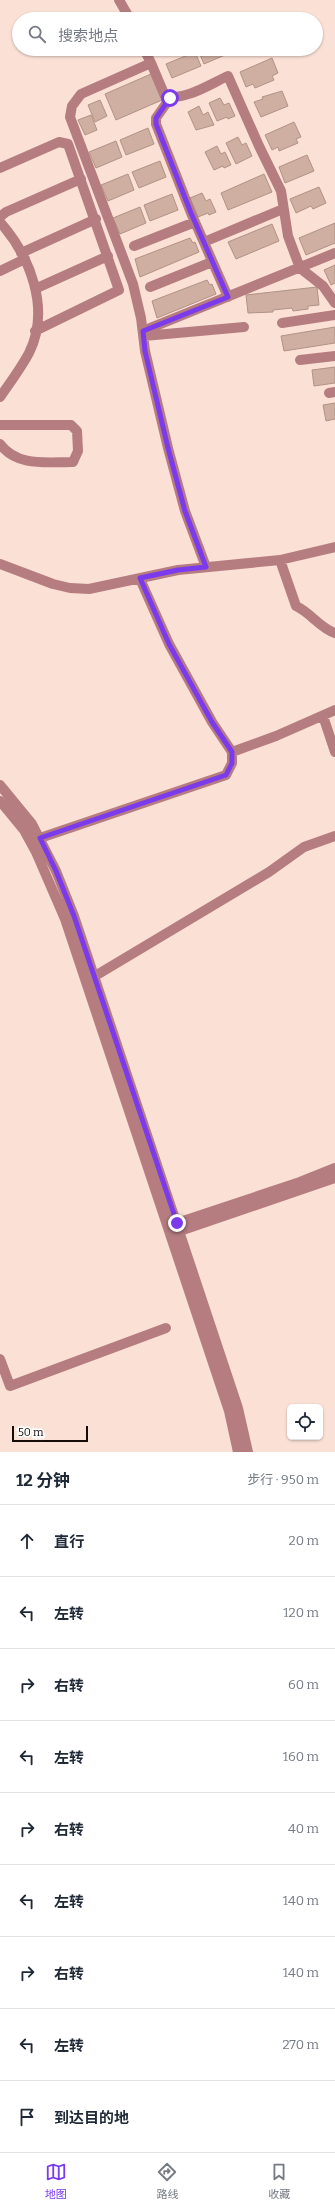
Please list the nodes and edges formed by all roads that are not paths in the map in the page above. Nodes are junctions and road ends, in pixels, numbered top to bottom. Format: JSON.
{"nodes":[{"id":1,"x":119,"y":0,"type":"edge"},
{"id":2,"x":126,"y":12,"type":"edge"},
{"id":3,"x":147,"y":56,"type":"edge"},
{"id":4,"x":151,"y":64,"type":"junction"},
{"id":5,"x":170,"y":98,"type":"junction"},
{"id":6,"x":0,"y":168,"type":"edge"},
{"id":7,"x":81,"y":178,"type":"junction"},
{"id":8,"x":283,"y":209,"type":"junction"},
{"id":9,"x":0,"y":217,"type":"edge"},
{"id":10,"x":96,"y":219,"type":"junction"},
{"id":11,"x":0,"y":222,"type":"edge"},
{"id":12,"x":195,"y":222,"type":"junction"},
{"id":13,"x":204,"y":242,"type":"junction"},
{"id":14,"x":134,"y":246,"type":"dead end"},
{"id":15,"x":335,"y":253,"type":"edge"},
{"id":16,"x":23,"y":256,"type":"junction"},
{"id":17,"x":108,"y":256,"type":"junction"},
{"id":18,"x":212,"y":262,"type":"junction"},
{"id":19,"x":300,"y":268,"type":"junction"},
{"id":20,"x":0,"y":271,"type":"edge"},
{"id":21,"x":150,"y":287,"type":"dead end"},
{"id":22,"x":37,"y":288,"type":"junction"},
{"id":23,"x":228,"y":297,"type":"junction"},
{"id":24,"x":335,"y":303,"type":"edge"},
{"id":25,"x":335,"y":315,"type":"edge"},
{"id":26,"x":282,"y":323,"type":"dead end"},
{"id":27,"x":244,"y":327,"type":"dead end"},
{"id":28,"x":35,"y":331,"type":"junction"},
{"id":29,"x":144,"y":334,"type":"junction"},
{"id":30,"x":335,"y":356,"type":"edge"},
{"id":31,"x":300,"y":360,"type":"dead end"},
{"id":32,"x":0,"y":397,"type":"edge"},
{"id":33,"x":0,"y":425,"type":"edge"},
{"id":34,"x":0,"y":444,"type":"edge"},
{"id":35,"x":335,"y":547,"type":"edge"},
{"id":36,"x":280,"y":560,"type":"junction"},
{"id":37,"x":0,"y":564,"type":"edge"},
{"id":38,"x":206,"y":567,"type":"junction"},
{"id":39,"x":140,"y":578,"type":"junction"},
{"id":40,"x":335,"y":633,"type":"edge"},
{"id":41,"x":335,"y":710,"type":"edge"},
{"id":42,"x":323,"y":716,"type":"junction"},
{"id":43,"x":232,"y":752,"type":"junction"},
{"id":44,"x":335,"y":752,"type":"edge"},
{"id":45,"x":0,"y":785,"type":"edge"},
{"id":46,"x":0,"y":801,"type":"edge"},
{"id":47,"x":335,"y":836,"type":"edge"},
{"id":48,"x":40,"y":838,"type":"junction"},
{"id":49,"x":95,"y":976,"type":"junction"},
{"id":50,"x":335,"y":1168,"type":"edge"},
{"id":51,"x":335,"y":1178,"type":"edge"},
{"id":52,"x":174,"y":1228,"type":"junction"},
{"id":53,"x":166,"y":1328,"type":"dead end"},
{"id":54,"x":0,"y":1359,"type":"edge"},
{"id":55,"x":238,"y":1452,"type":"edge"},
{"id":56,"x":248,"y":1452,"type":"edge"}],
"edges":[{"from":1,"to":2,"type":"street"},
{"from":3,"to":4,"type":"street"},
{"from":4,"to":5,"type":"street"},
{"from":4,"to":29,"type":"street"},
{"from":5,"to":8,"type":"street"},
{"from":5,"to":12,"type":"street"},
{"from":6,"to":7,"type":"street"},
{"from":7,"to":9,"type":"street"},
{"from":7,"to":10,"type":"street"},
{"from":8,"to":13,"type":"street"},
{"from":8,"to":19,"type":"street"},
{"from":10,"to":16,"type":"street"},
{"from":10,"to":17,"type":"street"},
{"from":11,"to":16,"type":"street"},
{"from":12,"to":13,"type":"street"},
{"from":12,"to":14,"type":"street"},
{"from":13,"to":18,"type":"street"},
{"from":15,"to":19,"type":"street"},
{"from":16,"to":20,"type":"street"},
{"from":16,"to":22,"type":"street"},
{"from":17,"to":22,"type":"street"},
{"from":17,"to":28,"type":"street"},
{"from":18,"to":21,"type":"street"},
{"from":18,"to":23,"type":"street"},
{"from":19,"to":23,"type":"street"},
{"from":19,"to":24,"type":"street"},
{"from":22,"to":28,"type":"street"},
{"from":23,"to":29,"type":"street"},
{"from":25,"to":26,"type":"street"},
{"from":27,"to":29,"type":"street"},
{"from":28,"to":32,"type":"street"},
{"from":29,"to":38,"type":"street"},
{"from":30,"to":31,"type":"street"},
{"from":33,"to":34,"type":"street"},
{"from":35,"to":36,"type":"street"},
{"from":36,"to":38,"type":"street"},
{"from":36,"to":40,"type":"street"},
{"from":37,"to":39,"type":"street"},
{"from":38,"to":39,"type":"street"},
{"from":39,"to":43,"type":"street"},
{"from":41,"to":42,"type":"street"},
{"from":42,"to":43,"type":"street"},
{"from":42,"to":44,"type":"street"},
{"from":43,"to":48,"type":"street"},
{"from":45,"to":48,"type":"street"},
{"from":46,"to":52,"type":"street"},
{"from":47,"to":49,"type":"street"},
{"from":48,"to":49,"type":"street"},
{"from":49,"to":52,"type":"street"},
{"from":50,"to":52,"type":"street"},
{"from":51,"to":52,"type":"street"},
{"from":52,"to":55,"type":"street"},
{"from":52,"to":56,"type":"street"},
{"from":53,"to":54,"type":"street"}]}
